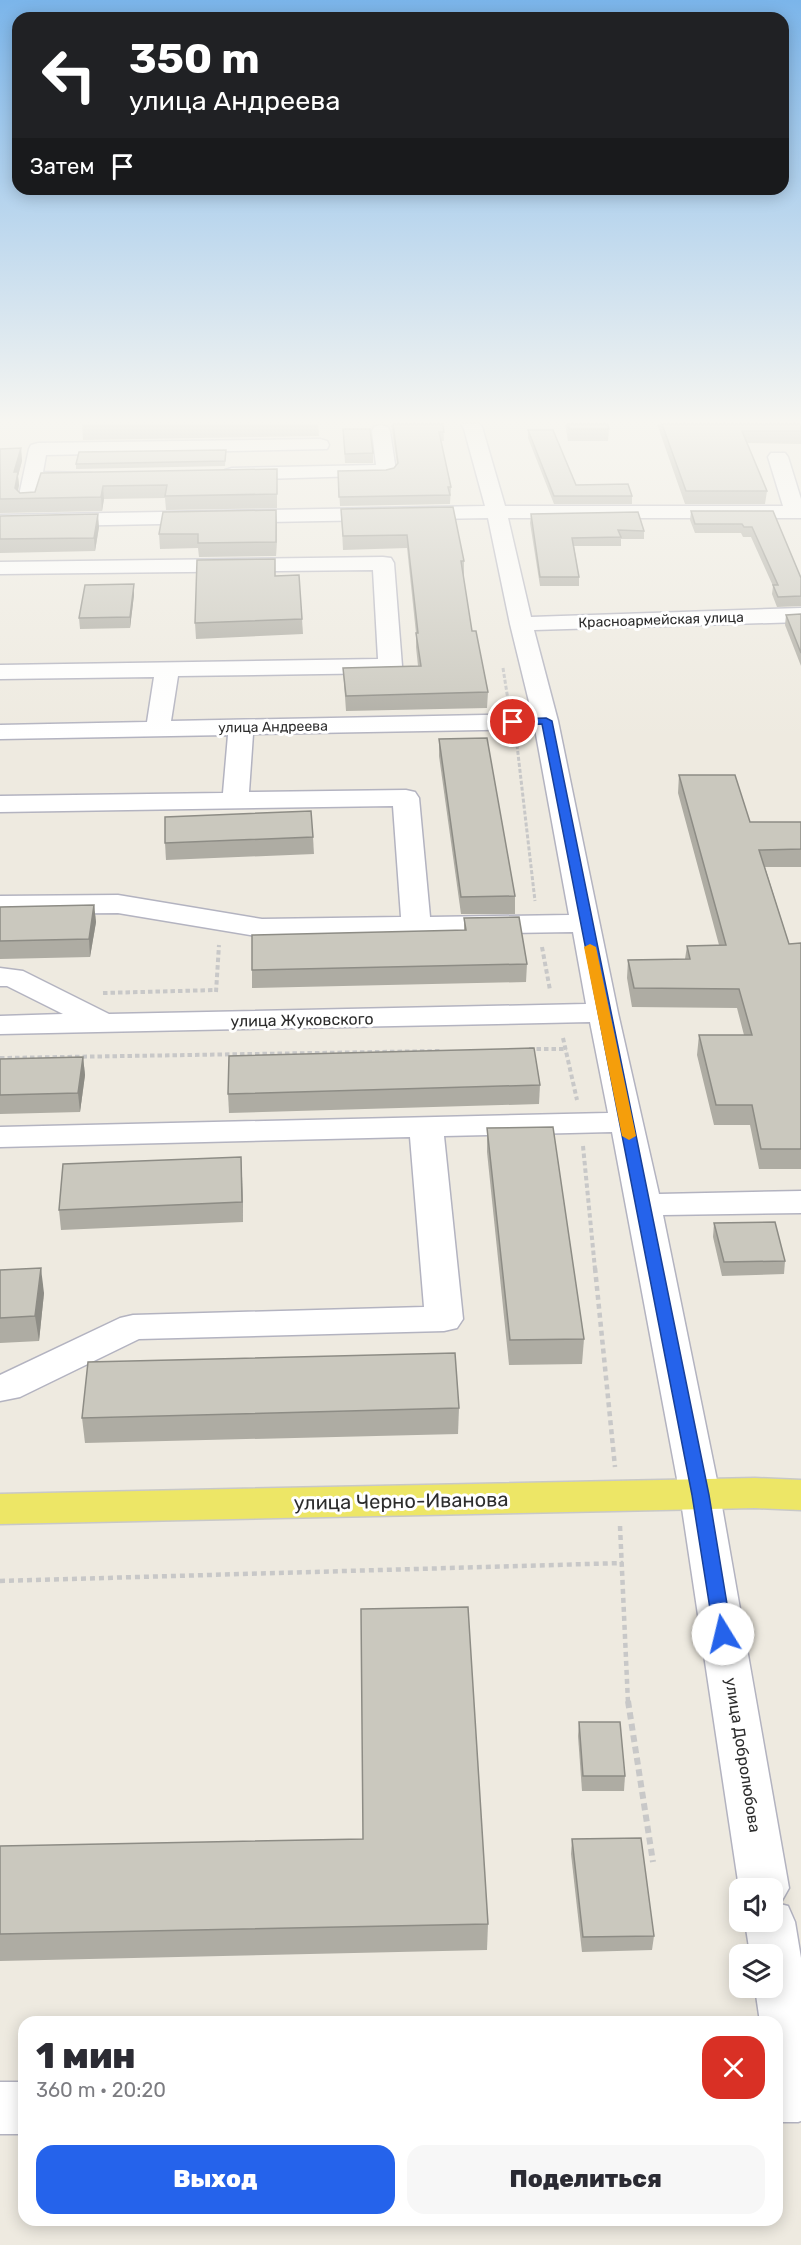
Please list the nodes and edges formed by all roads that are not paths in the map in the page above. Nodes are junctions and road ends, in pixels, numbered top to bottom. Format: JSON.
{"nodes":[{"id":1,"x":500,"y":529,"type":"edge"},
{"id":2,"x":0,"y":568,"type":"edge"},
{"id":3,"x":801,"y":615,"type":"edge"},
{"id":4,"x":521,"y":624,"type":"junction"},
{"id":5,"x":167,"y":670,"type":"junction"},
{"id":6,"x":0,"y":672,"type":"edge"},
{"id":7,"x":546,"y":721,"type":"junction"},
{"id":8,"x":241,"y":728,"type":"junction"},
{"id":9,"x":158,"y":729,"type":"junction"},
{"id":10,"x":0,"y":732,"type":"edge"},
{"id":11,"x":235,"y":801,"type":"junction"},
{"id":12,"x":0,"y":804,"type":"edge"},
{"id":13,"x":0,"y":905,"type":"edge"},
{"id":14,"x":586,"y":923,"type":"junction"},
{"id":15,"x":416,"y":925,"type":"junction"},
{"id":16,"x":0,"y":977,"type":"edge"},
{"id":17,"x":603,"y":1013,"type":"junction"},
{"id":18,"x":104,"y":1023,"type":"junction"},
{"id":19,"x":0,"y":1025,"type":"edge"},
{"id":20,"x":626,"y":1122,"type":"junction"},
{"id":21,"x":426,"y":1126,"type":"junction"},
{"id":22,"x":0,"y":1137,"type":"edge"},
{"id":23,"x":801,"y":1202,"type":"edge"},
{"id":24,"x":644,"y":1205,"type":"junction"},
{"id":25,"x":0,"y":1388,"type":"edge"},
{"id":26,"x":700,"y":1495,"type":"junction"},
{"id":27,"x":801,"y":1495,"type":"edge"},
{"id":28,"x":0,"y":1509,"type":"edge"},
{"id":29,"x":762,"y":1878,"type":"edge"},
{"id":30,"x":771,"y":1932,"type":"edge"},
{"id":31,"x":780,"y":2016,"type":"edge"},
{"id":32,"x":783,"y":2048,"type":"edge"},
{"id":33,"x":788,"y":2097,"type":"edge"},
{"id":34,"x":0,"y":2108,"type":"edge"},
{"id":35,"x":18,"y":2108,"type":"edge"}],
"edges":[{"from":1,"to":4,"type":"street","name":"улица Добролюбова"},
{"from":2,"to":5,"type":"street"},
{"from":3,"to":4,"type":"street","name":"Красноармейская улица"},
{"from":4,"to":7,"type":"street","name":"улица Добролюбова"},
{"from":5,"to":6,"type":"street"},
{"from":5,"to":9,"type":"street"},
{"from":7,"to":8,"type":"street","name":"улица Андреева"},
{"from":7,"to":14,"type":"street","name":"улица Добролюбова"},
{"from":8,"to":9,"type":"street","name":"улица Андреева"},
{"from":8,"to":11,"type":"street"},
{"from":9,"to":10,"type":"street","name":"улица Андреева"},
{"from":11,"to":12,"type":"street"},
{"from":11,"to":15,"type":"street"},
{"from":13,"to":15,"type":"street"},
{"from":14,"to":15,"type":"street"},
{"from":14,"to":17,"type":"street","name":"улица Добролюбова"},
{"from":16,"to":18,"type":"street"},
{"from":17,"to":18,"type":"street","name":"улица Жуковского"},
{"from":17,"to":20,"type":"street","name":"улица Добролюбова"},
{"from":18,"to":19,"type":"street","name":"улица Жуковского"},
{"from":20,"to":21,"type":"street"},
{"from":20,"to":24,"type":"street","name":"улица Добролюбова"},
{"from":21,"to":22,"type":"street"},
{"from":21,"to":25,"type":"street"},
{"from":23,"to":24,"type":"street"},
{"from":24,"to":26,"type":"street","name":"улица Добролюбова"},
{"from":26,"to":27,"type":"main road","name":"улица Черно-Иванова"},
{"from":26,"to":28,"type":"main road","name":"улица Черно-Иванова"},
{"from":26,"to":29,"type":"street","name":"улица Добролюбова"},
{"from":30,"to":31,"type":"street"},
{"from":32,"to":33,"type":"street"},
{"from":34,"to":35,"type":"street"}]}
